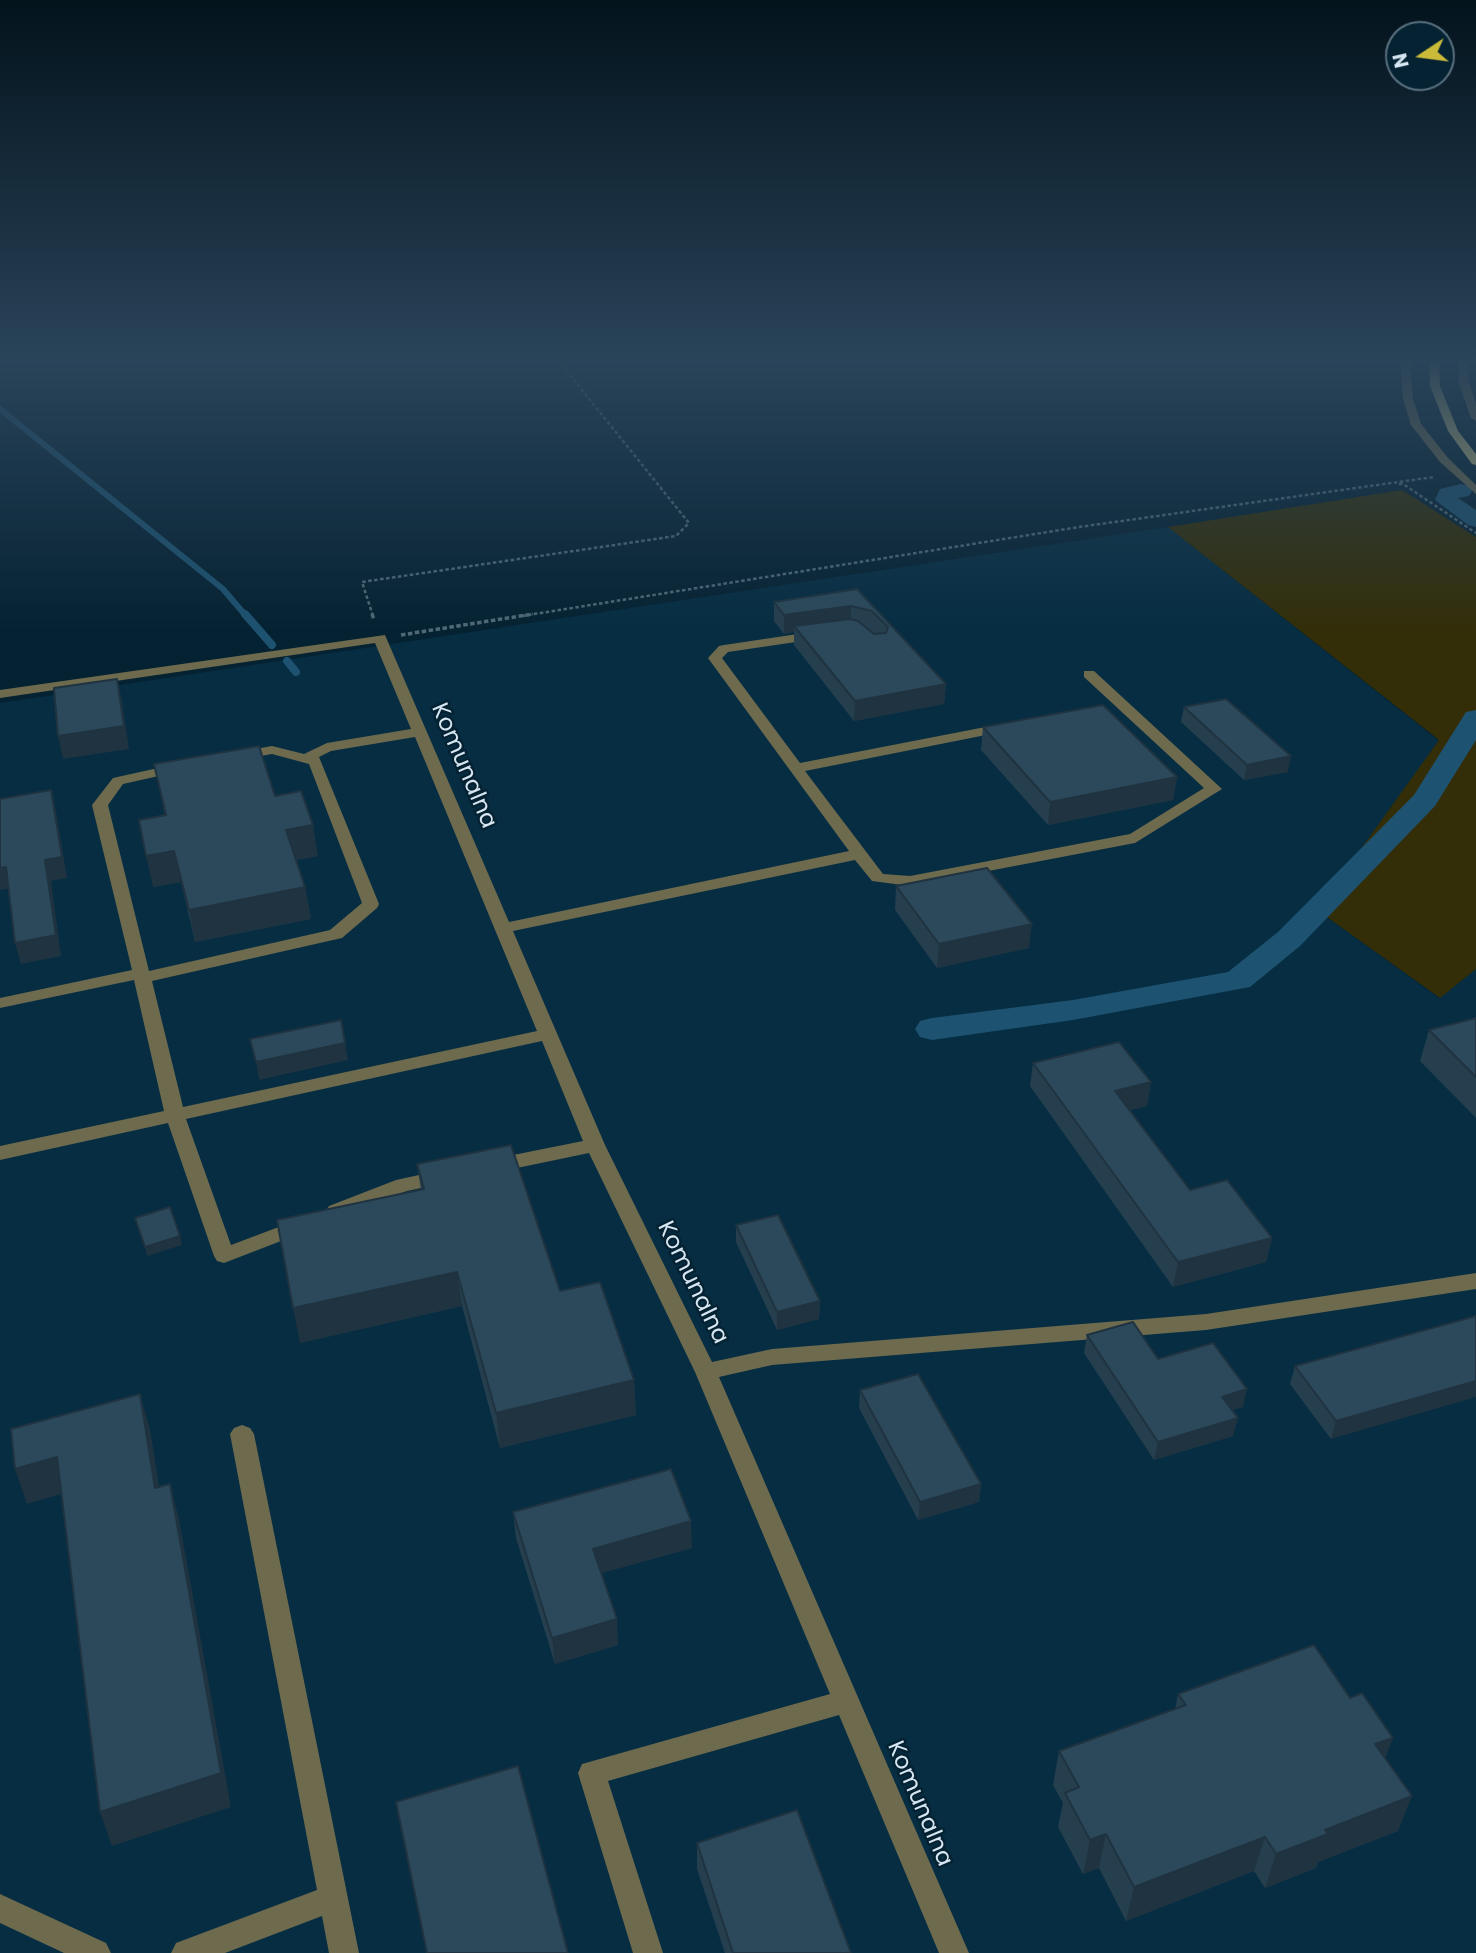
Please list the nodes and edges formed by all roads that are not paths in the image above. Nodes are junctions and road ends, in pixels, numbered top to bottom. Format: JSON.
{"nodes":[{"id":1,"x":1438,"y":450,"type":"edge"},
{"id":2,"x":1476,"y":491,"type":"edge"},
{"id":3,"x":837,"y":633,"type":"edge"},
{"id":4,"x":1089,"y":674,"type":"dead end"},
{"id":5,"x":0,"y":694,"type":"edge"},
{"id":6,"x":1018,"y":725,"type":"edge"},
{"id":7,"x":420,"y":732,"type":"junction"},
{"id":8,"x":305,"y":759,"type":"junction"},
{"id":9,"x":218,"y":760,"type":"edge"},
{"id":10,"x":191,"y":764,"type":"edge"},
{"id":11,"x":796,"y":768,"type":"junction"},
{"id":12,"x":859,"y":854,"type":"junction"},
{"id":13,"x":503,"y":928,"type":"junction"},
{"id":14,"x":141,"y":975,"type":"junction"},
{"id":15,"x":0,"y":1003,"type":"edge"},
{"id":16,"x":548,"y":1034,"type":"junction"},
{"id":17,"x":175,"y":1115,"type":"junction"},
{"id":18,"x":595,"y":1145,"type":"junction"},
{"id":19,"x":0,"y":1153,"type":"edge"},
{"id":20,"x":1476,"y":1281,"type":"edge"},
{"id":21,"x":706,"y":1372,"type":"junction"},
{"id":22,"x":242,"y":1434,"type":"dead end"},
{"id":23,"x":847,"y":1701,"type":"junction"},
{"id":24,"x":333,"y":1898,"type":"junction"},
{"id":25,"x":0,"y":1908,"type":"edge"},
{"id":26,"x":96,"y":1953,"type":"edge"},
{"id":27,"x":186,"y":1953,"type":"edge"},
{"id":28,"x":344,"y":1953,"type":"edge"},
{"id":29,"x":648,"y":1953,"type":"edge"},
{"id":30,"x":954,"y":1953,"type":"edge"}],
"edges":[{"from":1,"to":2,"type":"street"},
{"from":3,"to":11,"type":"street"},
{"from":4,"to":12,"type":"street"},
{"from":5,"to":7,"type":"street","name":"Komunalna"},
{"from":6,"to":11,"type":"street"},
{"from":7,"to":8,"type":"street"},
{"from":7,"to":13,"type":"street","name":"Komunalna"},
{"from":8,"to":9,"type":"street"},
{"from":8,"to":14,"type":"street"},
{"from":10,"to":14,"type":"street"},
{"from":11,"to":12,"type":"street"},
{"from":12,"to":13,"type":"street"},
{"from":13,"to":16,"type":"street","name":"Komunalna"},
{"from":14,"to":15,"type":"street"},
{"from":14,"to":17,"type":"street"},
{"from":16,"to":17,"type":"street"},
{"from":16,"to":18,"type":"street","name":"Komunalna"},
{"from":17,"to":18,"type":"street"},
{"from":17,"to":19,"type":"street"},
{"from":18,"to":21,"type":"street","name":"Komunalna"},
{"from":20,"to":21,"type":"street"},
{"from":21,"to":23,"type":"street","name":"Komunalna"},
{"from":22,"to":24,"type":"street"},
{"from":23,"to":29,"type":"street"},
{"from":23,"to":30,"type":"street","name":"Komunalna"},
{"from":24,"to":27,"type":"street"},
{"from":24,"to":28,"type":"street"},
{"from":25,"to":26,"type":"street"}]}
